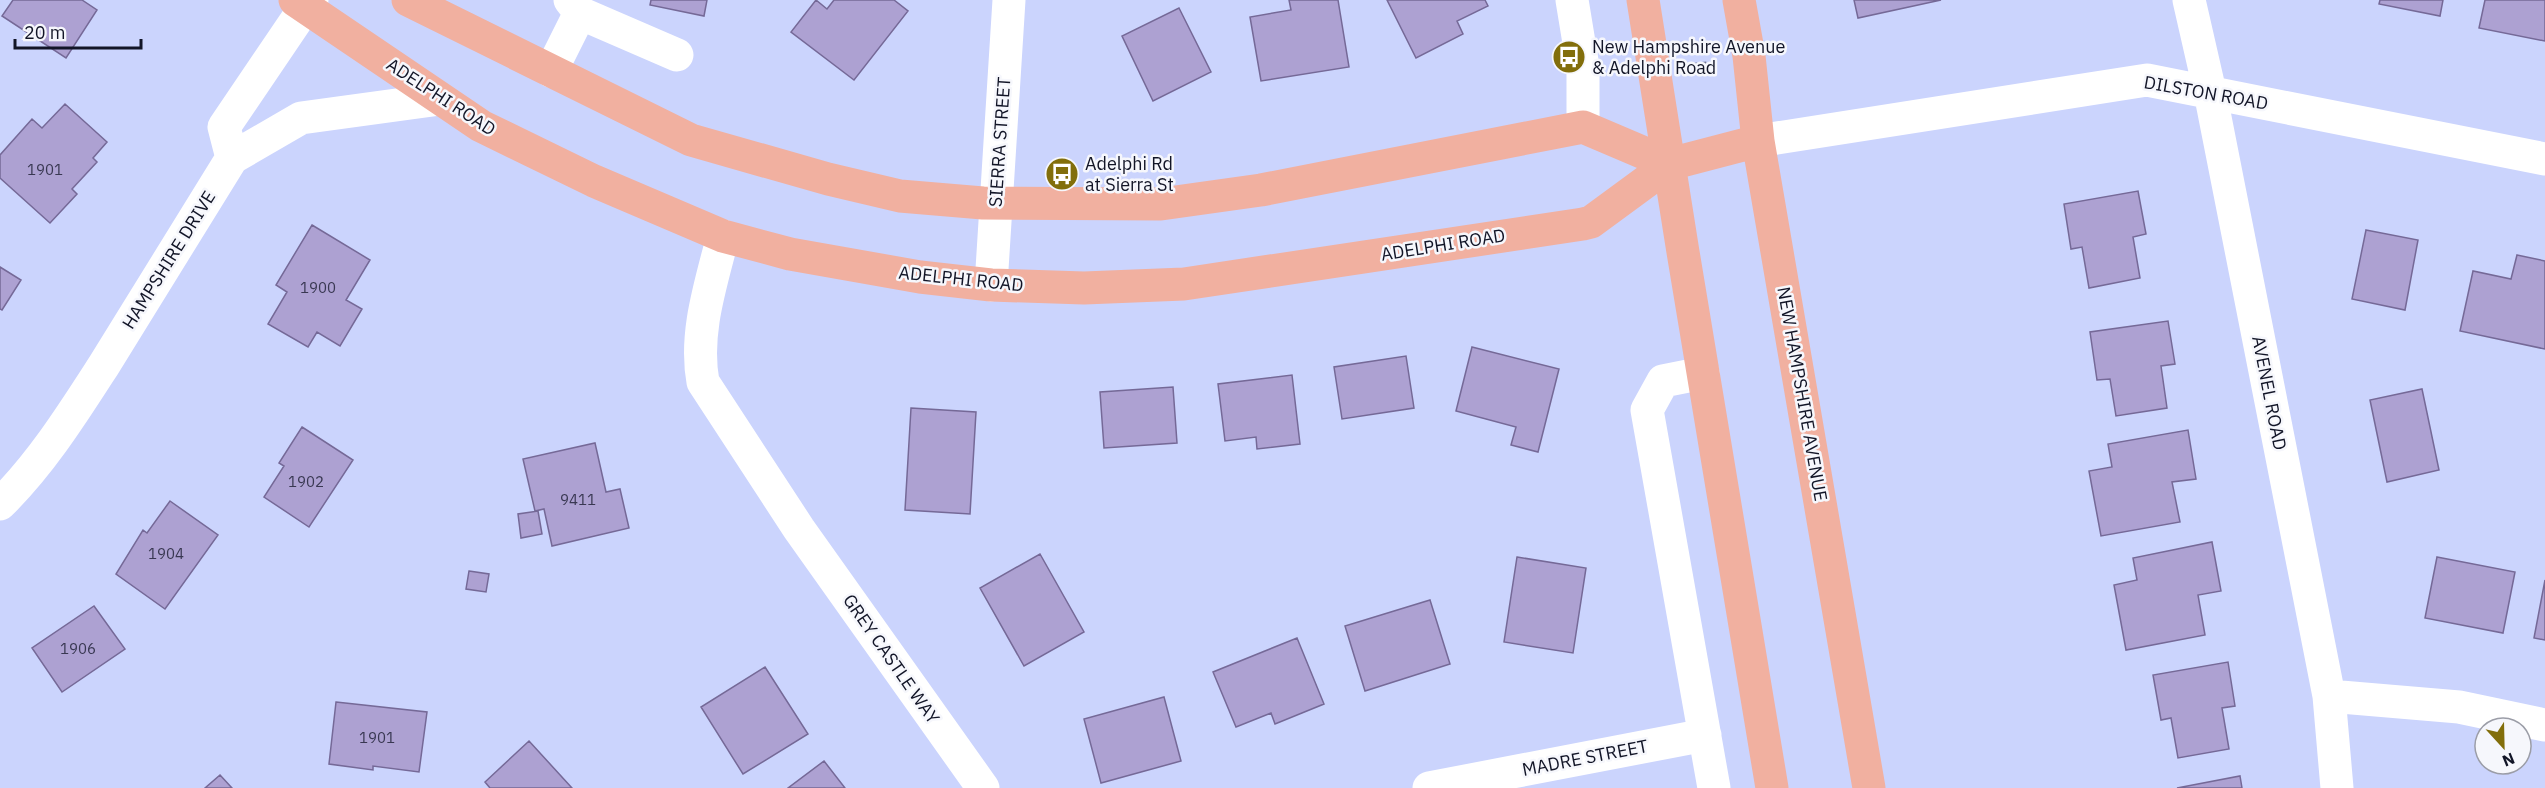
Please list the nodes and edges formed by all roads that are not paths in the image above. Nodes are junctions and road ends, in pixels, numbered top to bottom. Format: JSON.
{"nodes":[{"id":1,"x":408,"y":0,"type":"edge"},
{"id":2,"x":1009,"y":0,"type":"edge"},
{"id":3,"x":1572,"y":0,"type":"edge"},
{"id":4,"x":1643,"y":0,"type":"edge"},
{"id":5,"x":1739,"y":0,"type":"edge"},
{"id":6,"x":2189,"y":0,"type":"edge"},
{"id":7,"x":305,"y":2,"type":"edge"},
{"id":8,"x":575,"y":7,"type":"edge"},
{"id":9,"x":677,"y":55,"type":"dead end"},
{"id":10,"x":551,"y":71,"type":"junction"},
{"id":11,"x":2210,"y":92,"type":"junction"},
{"id":12,"x":440,"y":99,"type":"junction"},
{"id":13,"x":1583,"y":127,"type":"junction"},
{"id":14,"x":1758,"y":141,"type":"junction"},
{"id":15,"x":232,"y":158,"type":"junction"},
{"id":16,"x":2545,"y":159,"type":"edge"},
{"id":17,"x":1670,"y":164,"type":"junction"},
{"id":18,"x":996,"y":204,"type":"junction"},
{"id":19,"x":723,"y":236,"type":"junction"},
{"id":20,"x":991,"y":285,"type":"junction"},
{"id":21,"x":1703,"y":373,"type":"junction"},
{"id":22,"x":0,"y":504,"type":"edge"},
{"id":23,"x":2329,"y":696,"type":"junction"},
{"id":24,"x":2545,"y":724,"type":"edge"},
{"id":25,"x":1705,"y":735,"type":"junction"},
{"id":26,"x":983,"y":788,"type":"edge"},
{"id":27,"x":1429,"y":788,"type":"edge"},
{"id":28,"x":1714,"y":788,"type":"edge"},
{"id":29,"x":1772,"y":788,"type":"edge"},
{"id":30,"x":1869,"y":788,"type":"edge"},
{"id":31,"x":2337,"y":788,"type":"edge"}],
"edges":[{"from":1,"to":10,"type":"main road"},
{"from":2,"to":18,"type":"street","name":"SIERRA STREET"},
{"from":3,"to":13,"type":"street"},
{"from":4,"to":17,"type":"main road"},
{"from":5,"to":14,"type":"main road","name":"NEW HAMPSHIRE AVENUE"},
{"from":6,"to":11,"type":"street","name":"AVENEL ROAD"},
{"from":7,"to":12,"type":"main road","name":"ADELPHI ROAD"},
{"from":7,"to":15,"type":"street"},
{"from":8,"to":9,"type":"street"},
{"from":8,"to":10,"type":"street"},
{"from":10,"to":18,"type":"main road"},
{"from":11,"to":14,"type":"street","name":"DILSTON ROAD"},
{"from":11,"to":16,"type":"street","name":"DILSTON ROAD"},
{"from":11,"to":23,"type":"street","name":"AVENEL ROAD"},
{"from":12,"to":15,"type":"street"},
{"from":12,"to":19,"type":"main road","name":"ADELPHI ROAD"},
{"from":13,"to":17,"type":"main road"},
{"from":13,"to":18,"type":"main road"},
{"from":14,"to":17,"type":"main road","name":"ADELPHI ROAD"},
{"from":14,"to":30,"type":"main road","name":"NEW HAMPSHIRE AVENUE"},
{"from":15,"to":22,"type":"street","name":"HAMPSHIRE DRIVE"},
{"from":17,"to":20,"type":"main road","name":"ADELPHI ROAD"},
{"from":17,"to":21,"type":"main road"},
{"from":18,"to":20,"type":"street","name":"SIERRA STREET"},
{"from":19,"to":20,"type":"main road","name":"ADELPHI ROAD"},
{"from":19,"to":26,"type":"street","name":"GREY CASTLE WAY"},
{"from":21,"to":25,"type":"street"},
{"from":21,"to":29,"type":"main road"},
{"from":23,"to":24,"type":"street"},
{"from":23,"to":31,"type":"street","name":"AVENEL ROAD"},
{"from":25,"to":27,"type":"street","name":"MADRE STREET"},
{"from":25,"to":28,"type":"street"}]}
